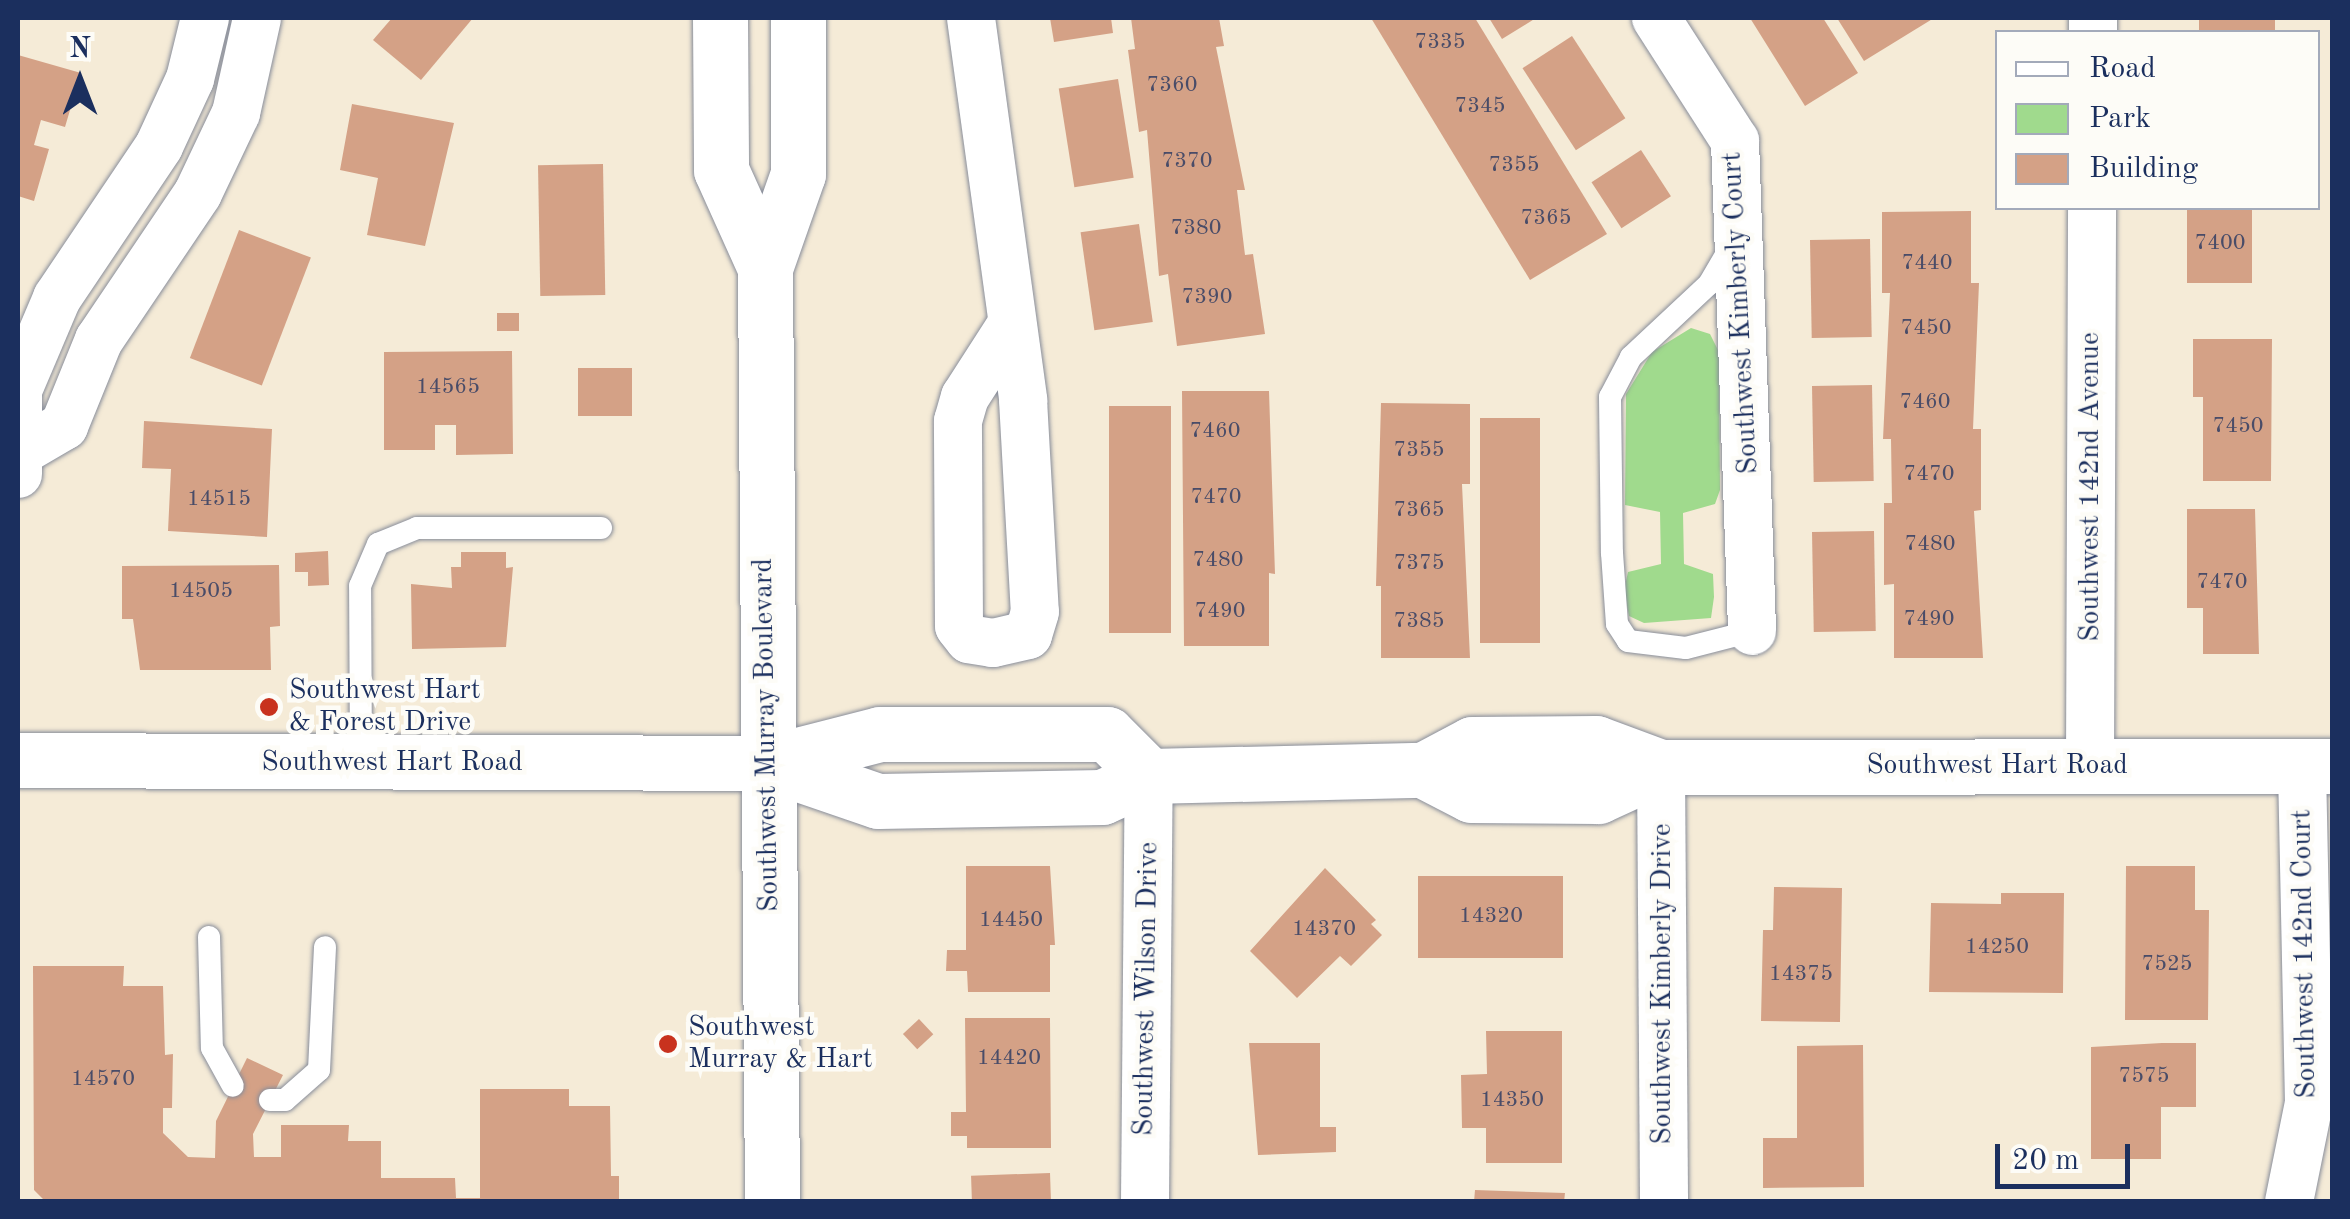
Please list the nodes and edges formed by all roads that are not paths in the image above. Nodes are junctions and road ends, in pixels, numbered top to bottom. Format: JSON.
{"nodes":[{"id":1,"x":206,"y":18,"type":"edge"},
{"id":2,"x":257,"y":18,"type":"edge"},
{"id":3,"x":720,"y":18,"type":"edge"},
{"id":4,"x":798,"y":18,"type":"edge"},
{"id":5,"x":972,"y":18,"type":"edge"},
{"id":6,"x":1656,"y":18,"type":"edge"},
{"id":7,"x":2092,"y":210,"type":"edge"},
{"id":8,"x":1739,"y":232,"type":"junction"},
{"id":9,"x":765,"y":268,"type":"junction"},
{"id":10,"x":1010,"y":327,"type":"junction"},
{"id":11,"x":19,"y":458,"type":"edge"},
{"id":12,"x":601,"y":528,"type":"dead end"},
{"id":13,"x":1752,"y":631,"type":"joint"},
{"id":14,"x":18,"y":760,"type":"edge"},
{"id":15,"x":361,"y":762,"type":"junction"},
{"id":16,"x":767,"y":763,"type":"junction"},
{"id":17,"x":1661,"y":766,"type":"junction"},
{"id":18,"x":2090,"y":766,"type":"junction"},
{"id":19,"x":2317,"y":766,"type":"edge"},
{"id":20,"x":1149,"y":776,"type":"junction"},
{"id":21,"x":209,"y":937,"type":"dead end"},
{"id":22,"x":325,"y":946,"type":"dead end"},
{"id":23,"x":233,"y":1086,"type":"dead end"},
{"id":24,"x":270,"y":1100,"type":"dead end"},
{"id":25,"x":772,"y":1202,"type":"edge"},
{"id":26,"x":1144,"y":1202,"type":"edge"},
{"id":27,"x":1664,"y":1202,"type":"edge"},
{"id":28,"x":2289,"y":1202,"type":"edge"}],
"edges":[{"from":1,"to":11,"type":"street"},
{"from":2,"to":11,"type":"street"},
{"from":3,"to":9,"type":"main road","name":"Southwest Murray Boulevard"},
{"from":4,"to":9,"type":"main road","name":"Southwest Murray Boulevard"},
{"from":5,"to":10,"type":"street"},
{"from":6,"to":8,"type":"street","name":"Southwest Kimberly Court"},
{"from":7,"to":18,"type":"street","name":"Southwest 142nd Avenue"},
{"from":8,"to":13,"type":"street","name":"Southwest Kimberly Court"},
{"from":8,"to":13,"type":"lane"},
{"from":9,"to":16,"type":"main road","name":"Southwest Murray Boulevard"},
{"from":10,"to":10,"type":"street"},
{"from":12,"to":15,"type":"lane"},
{"from":14,"to":15,"type":"main road","name":"Southwest Hart Road"},
{"from":15,"to":16,"type":"main road","name":"Southwest Hart Road"},
{"from":16,"to":20,"type":"main road","name":"Southwest Hart Road"},
{"from":16,"to":25,"type":"main road","name":"Southwest Murray Boulevard"},
{"from":17,"to":18,"type":"main road","name":"Southwest Hart Road"},
{"from":17,"to":20,"type":"main road","name":"Southwest Hart Road"},
{"from":17,"to":27,"type":"street","name":"Southwest Kimberly Drive"},
{"from":18,"to":19,"type":"main road","name":"Southwest Hart Road"},
{"from":19,"to":28,"type":"street","name":"Southwest 142nd Court"},
{"from":20,"to":26,"type":"street","name":"Southwest Wilson Drive"},
{"from":21,"to":23,"type":"lane"},
{"from":22,"to":24,"type":"lane"}]}
